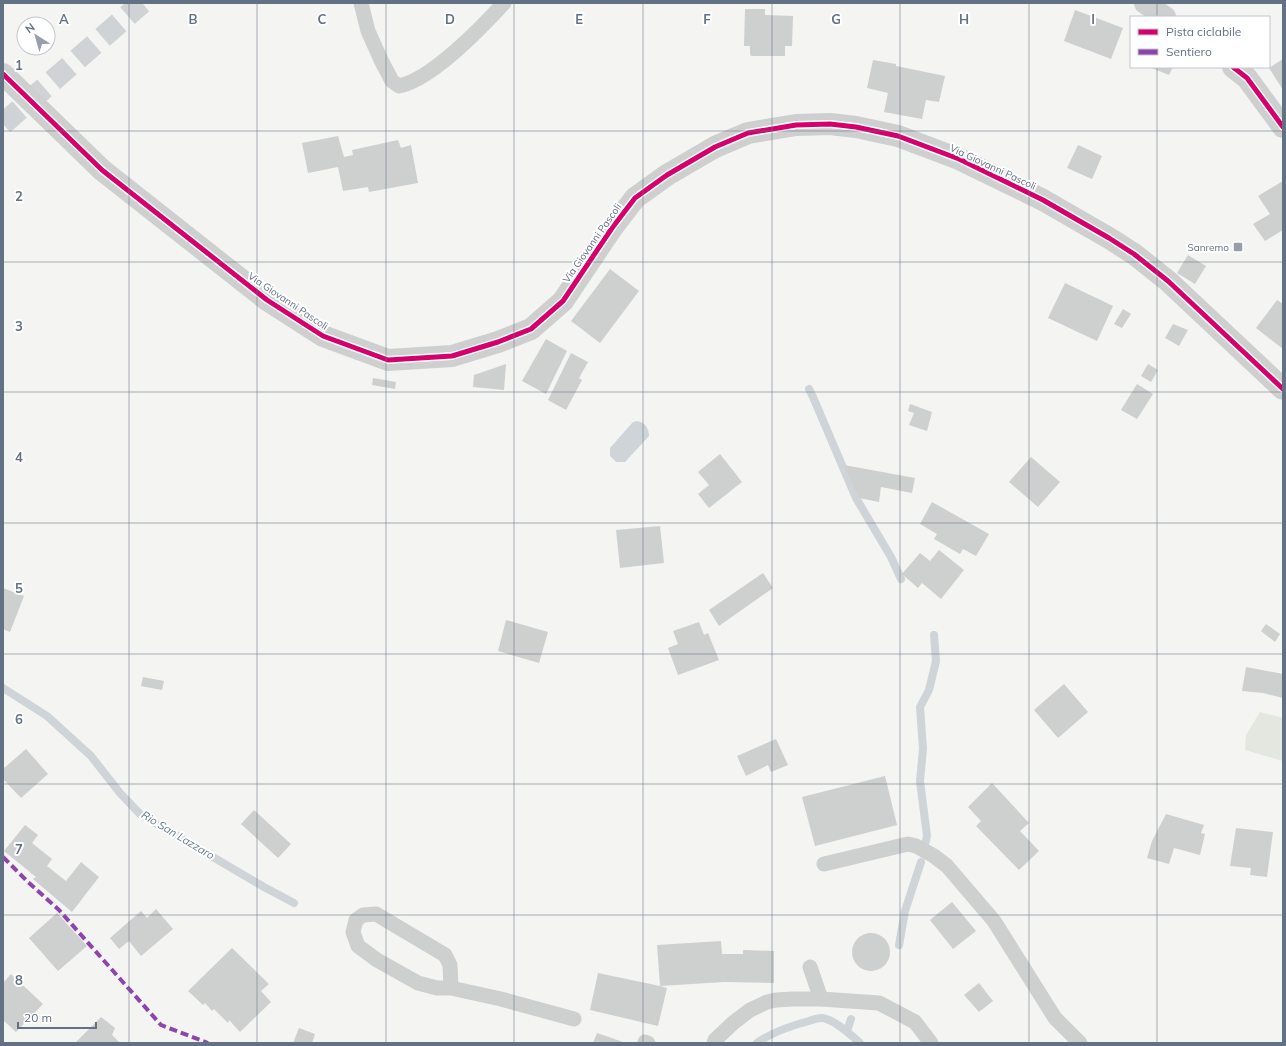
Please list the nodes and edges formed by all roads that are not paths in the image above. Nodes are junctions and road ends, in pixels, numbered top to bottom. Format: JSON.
{"nodes":[{"id":1,"x":361,"y":3,"type":"edge"},
{"id":2,"x":504,"y":3,"type":"edge"},
{"id":3,"x":1145,"y":3,"type":"edge"},
{"id":4,"x":1164,"y":16,"type":"edge"},
{"id":5,"x":1234,"y":68,"type":"edge"},
{"id":6,"x":3,"y":74,"type":"edge"},
{"id":7,"x":1283,"y":127,"type":"edge"},
{"id":8,"x":1283,"y":389,"type":"edge"},
{"id":9,"x":824,"y":864,"type":"dead end"},
{"id":10,"x":810,"y":967,"type":"dead end"},
{"id":11,"x":451,"y":988,"type":"junction"},
{"id":12,"x":821,"y":999,"type":"junction"},
{"id":13,"x":574,"y":1019,"type":"dead end"},
{"id":14,"x":714,"y":1043,"type":"edge"},
{"id":15,"x":931,"y":1043,"type":"edge"},
{"id":16,"x":1080,"y":1043,"type":"edge"}],
"edges":[{"from":1,"to":2,"type":"lane"},
{"from":3,"to":4,"type":"street"},
{"from":5,"to":7,"type":"street"},
{"from":6,"to":8,"type":"street","name":"Via Giovanni Pascoli"},
{"from":9,"to":16,"type":"lane"},
{"from":10,"to":12,"type":"lane"},
{"from":11,"to":11,"type":"lane"},
{"from":11,"to":13,"type":"lane"},
{"from":12,"to":14,"type":"lane"},
{"from":12,"to":15,"type":"lane"}]}
